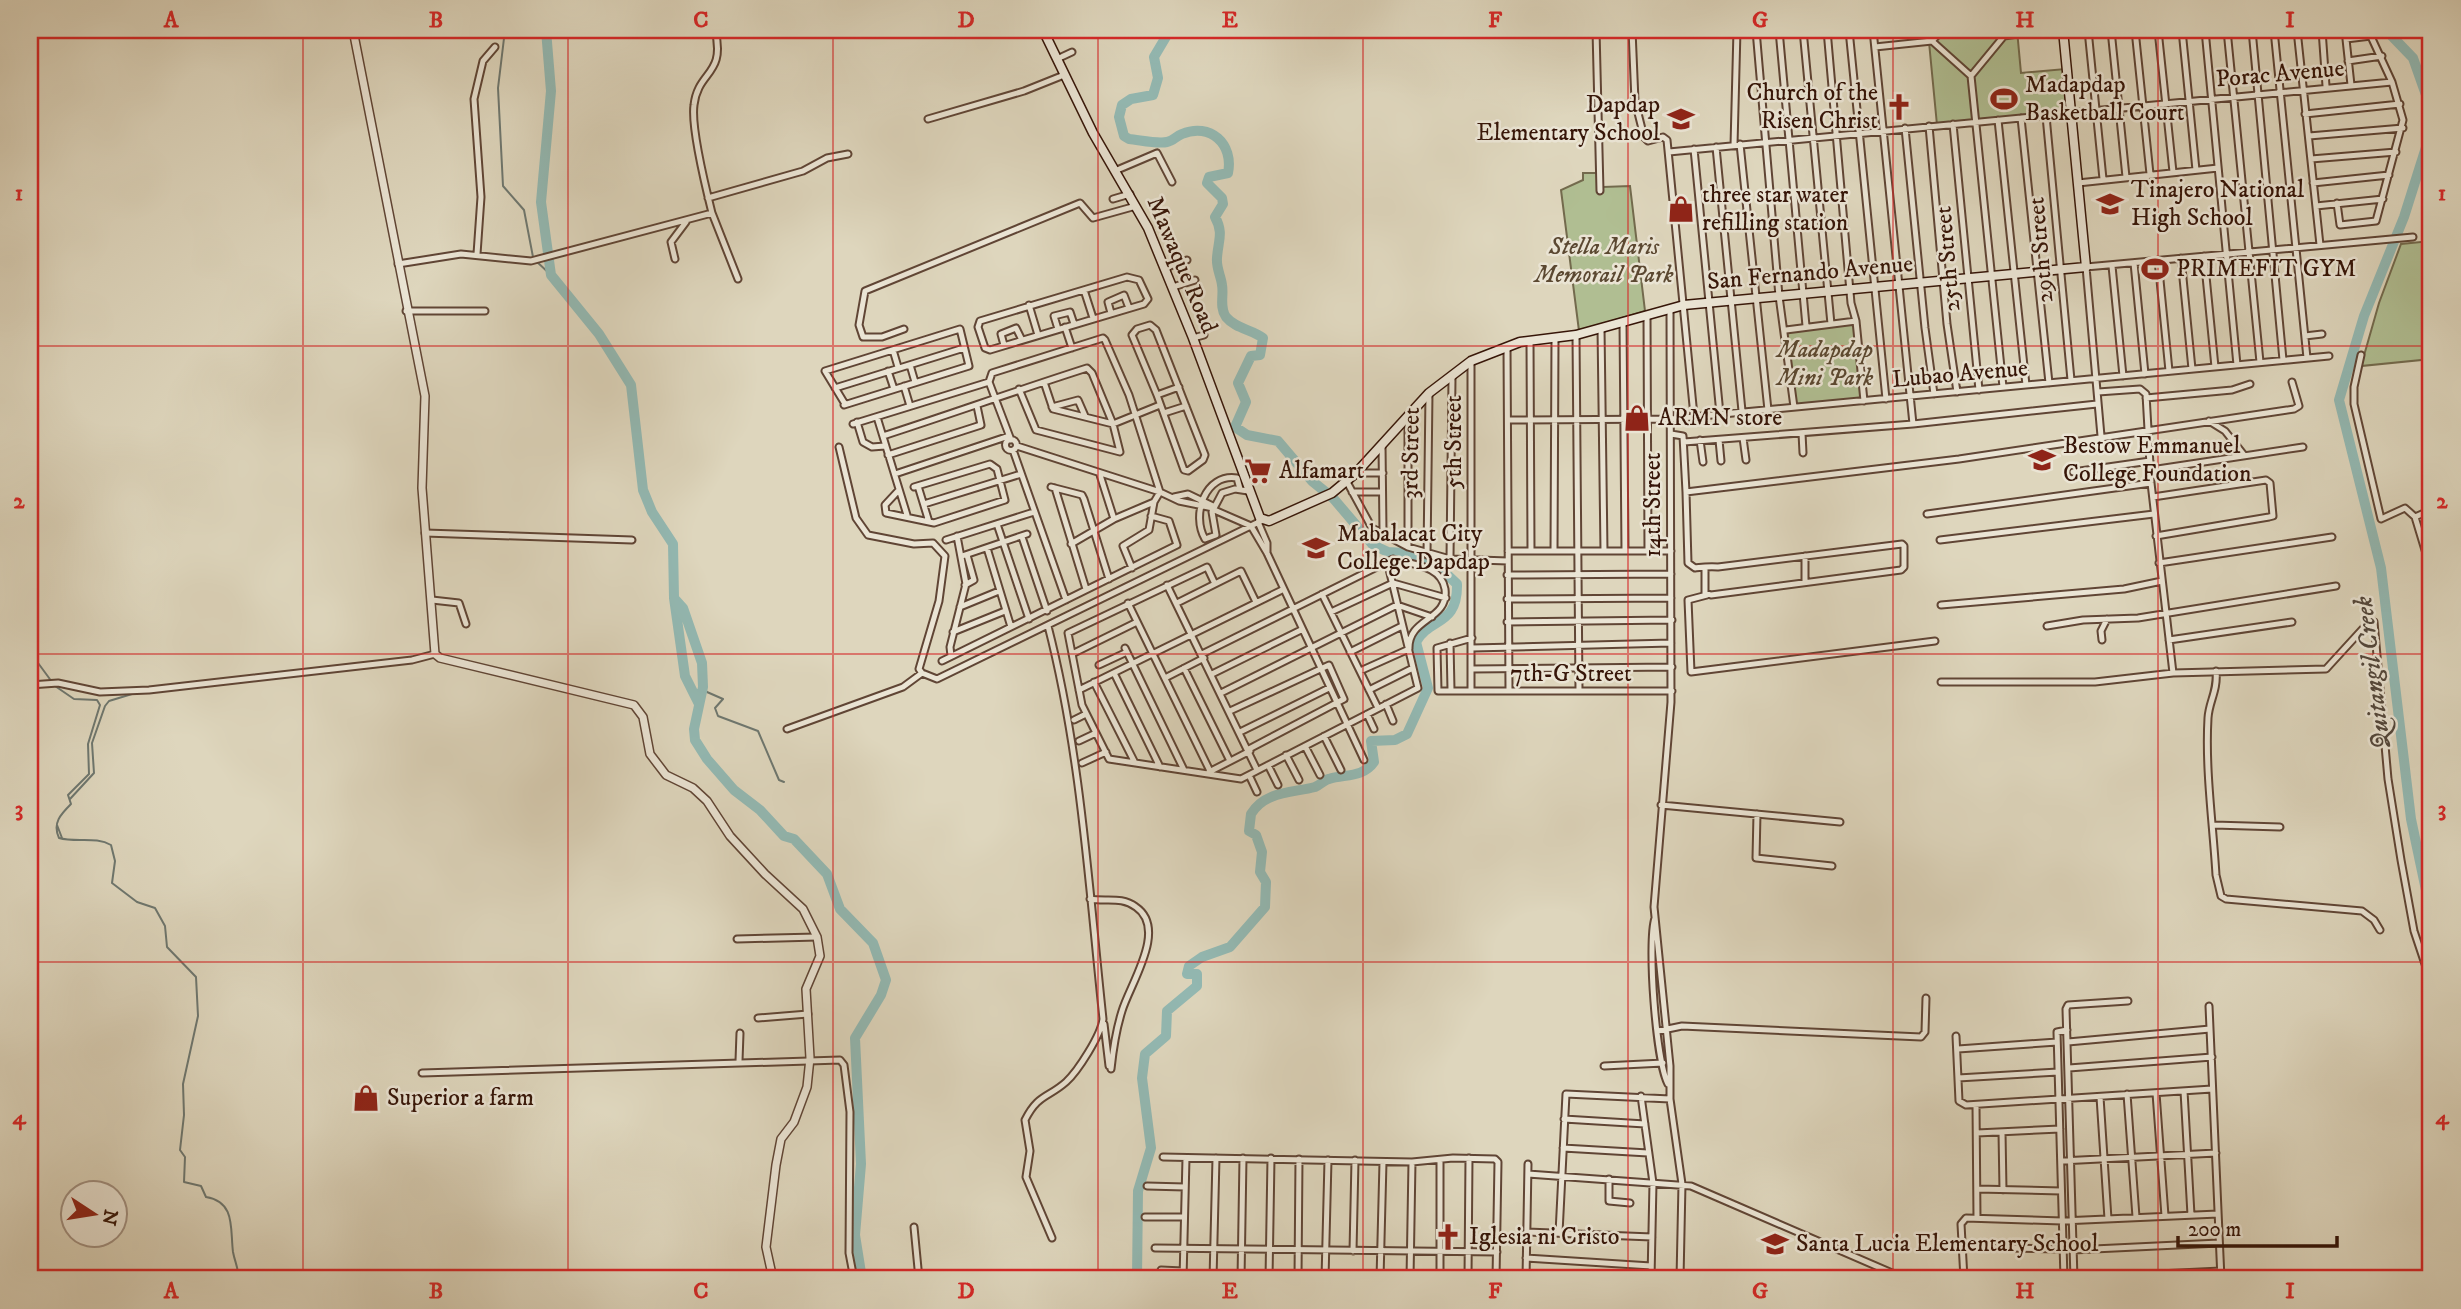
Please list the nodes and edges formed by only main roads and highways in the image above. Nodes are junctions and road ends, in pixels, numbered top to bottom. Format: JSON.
{"nodes":[{"id":1,"x":1043,"y":30,"type":"edge"},
{"id":2,"x":2063,"y":30,"type":"edge"},
{"id":3,"x":1263,"y":521,"type":"joint"}],
"edges":[{"from":1,"to":3,"type":"main road","name":"Mawaque Road"},
{"from":2,"to":3,"type":"main road","name":"San Fernando Avenue"}]}
